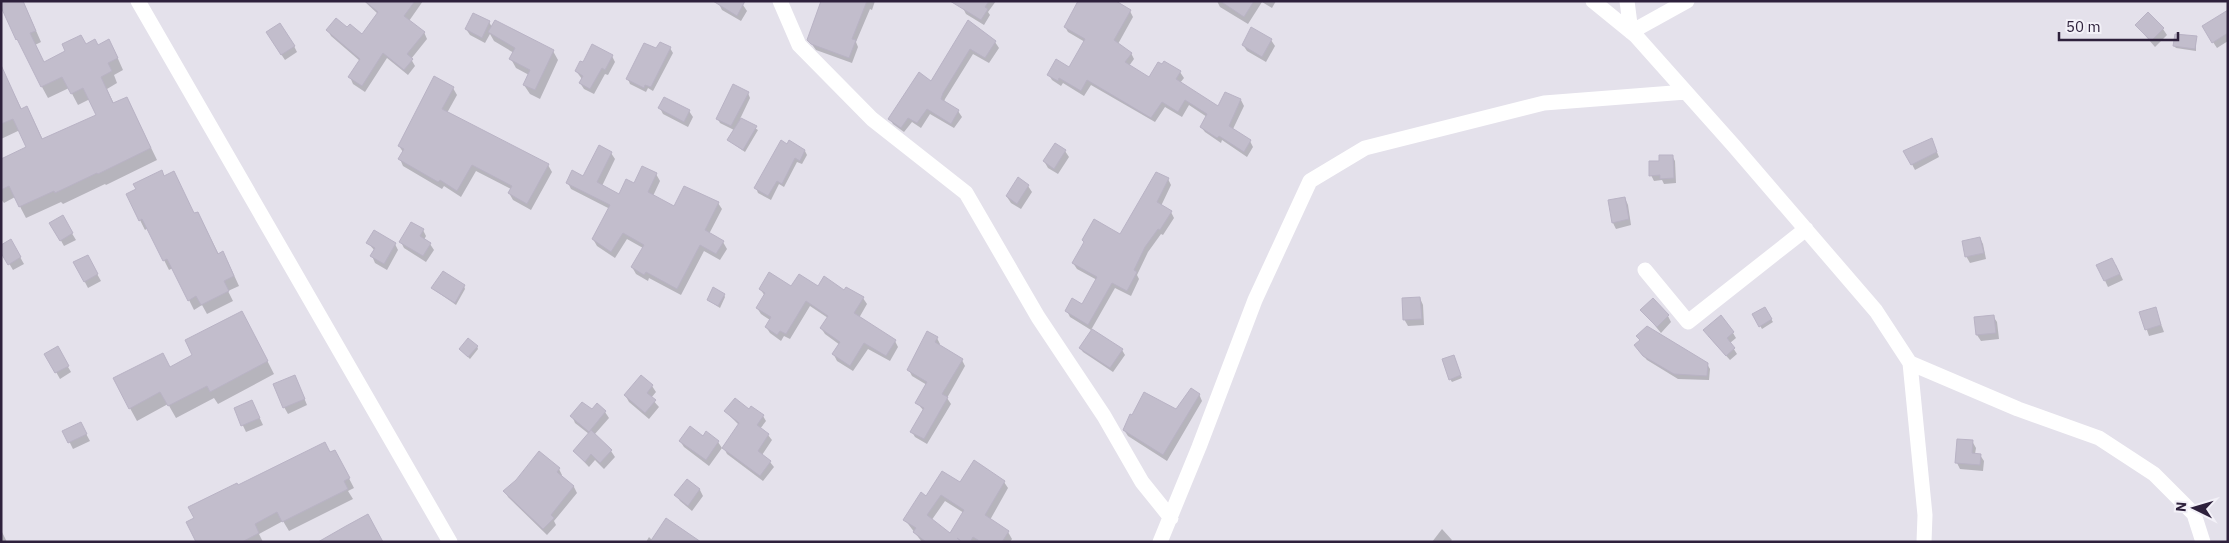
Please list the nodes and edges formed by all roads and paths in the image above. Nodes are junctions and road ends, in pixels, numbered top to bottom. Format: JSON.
{"nodes":[{"id":1,"x":138,"y":1,"type":"edge"},
{"id":2,"x":780,"y":1,"type":"edge"},
{"id":3,"x":1593,"y":1,"type":"edge"},
{"id":4,"x":1627,"y":1,"type":"edge"},
{"id":5,"x":1687,"y":1,"type":"edge"},
{"id":6,"x":1631,"y":32,"type":"junction"},
{"id":7,"x":1686,"y":92,"type":"junction"},
{"id":8,"x":1806,"y":230,"type":"junction"},
{"id":9,"x":1645,"y":270,"type":"dead end"},
{"id":10,"x":1910,"y":363,"type":"junction"},
{"id":11,"x":1171,"y":518,"type":"junction"},
{"id":12,"x":450,"y":542,"type":"edge"},
{"id":13,"x":1160,"y":542,"type":"edge"},
{"id":14,"x":1924,"y":542,"type":"edge"},
{"id":15,"x":2203,"y":542,"type":"edge"}],
"edges":[{"from":1,"to":12,"type":"street"},
{"from":2,"to":11,"type":"street"},
{"from":3,"to":6,"type":"street"},
{"from":4,"to":6,"type":"street"},
{"from":5,"to":6,"type":"street"},
{"from":6,"to":7,"type":"street"},
{"from":7,"to":8,"type":"street"},
{"from":7,"to":11,"type":"street"},
{"from":8,"to":9,"type":"street"},
{"from":8,"to":10,"type":"street"},
{"from":10,"to":14,"type":"street"},
{"from":10,"to":15,"type":"street"},
{"from":11,"to":13,"type":"street"}]}
